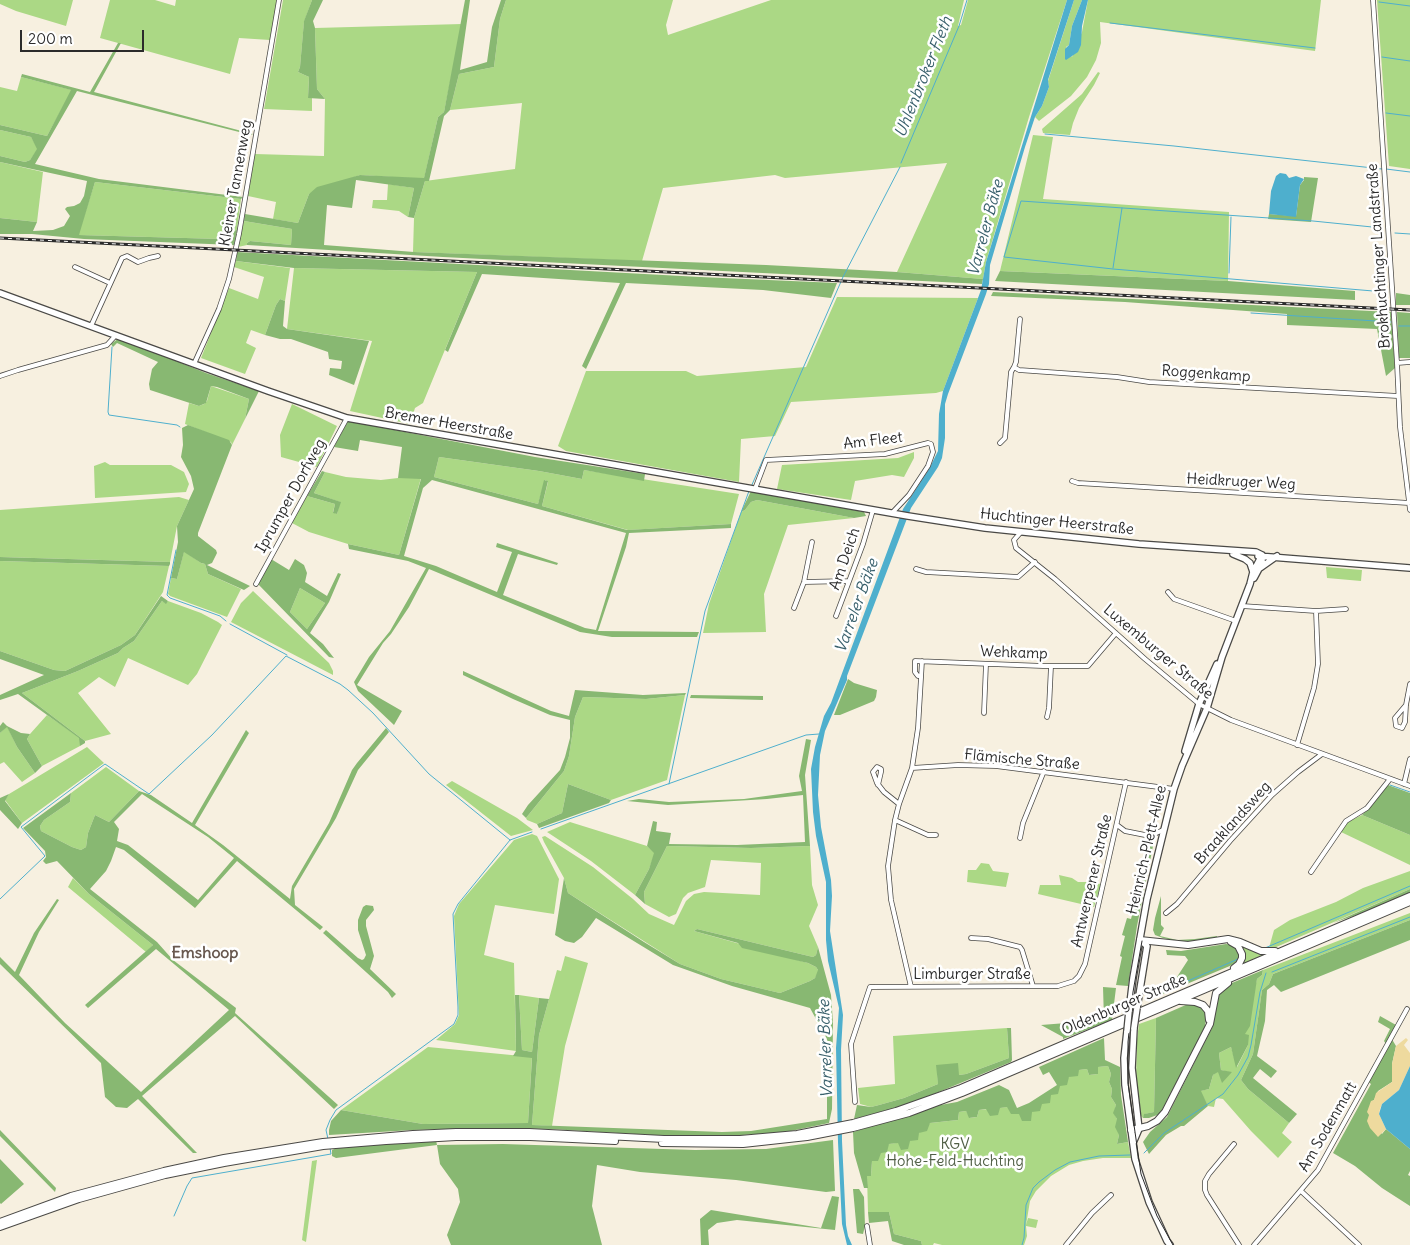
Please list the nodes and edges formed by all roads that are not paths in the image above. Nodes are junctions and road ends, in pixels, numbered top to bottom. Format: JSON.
{"nodes":[{"id":1,"x":279,"y":0,"type":"edge"},
{"id":2,"x":1372,"y":0,"type":"edge"},
{"id":3,"x":158,"y":256,"type":"dead end"},
{"id":4,"x":75,"y":267,"type":"dead end"},
{"id":5,"x":110,"y":283,"type":"junction"},
{"id":6,"x":0,"y":293,"type":"edge"},
{"id":7,"x":1020,"y":319,"type":"dead end"},
{"id":8,"x":92,"y":326,"type":"junction"},
{"id":9,"x":116,"y":335,"type":"junction"},
{"id":10,"x":1410,"y":362,"type":"edge"},
{"id":11,"x":1397,"y":363,"type":"junction"},
{"id":12,"x":194,"y":364,"type":"junction"},
{"id":13,"x":1014,"y":367,"type":"junction"},
{"id":14,"x":0,"y":376,"type":"edge"},
{"id":15,"x":1398,"y":396,"type":"junction"},
{"id":16,"x":347,"y":418,"type":"junction"},
{"id":17,"x":1000,"y":443,"type":"dead end"},
{"id":18,"x":1403,"y":459,"type":"junction"},
{"id":19,"x":1410,"y":460,"type":"edge"},
{"id":20,"x":1072,"y":481,"type":"dead end"},
{"id":21,"x":752,"y":489,"type":"junction"},
{"id":22,"x":1409,"y":503,"type":"edge"},
{"id":23,"x":873,"y":510,"type":"junction"},
{"id":24,"x":1410,"y":510,"type":"edge"},
{"id":25,"x":892,"y":513,"type":"junction"},
{"id":26,"x":909,"y":516,"type":"joint"},
{"id":27,"x":1021,"y":532,"type":"junction"},
{"id":28,"x":812,"y":542,"type":"dead end"},
{"id":29,"x":1202,"y":549,"type":"junction"},
{"id":30,"x":1233,"y":554,"type":"junction"},
{"id":31,"x":1262,"y":555,"type":"junction"},
{"id":32,"x":1276,"y":556,"type":"junction"},
{"id":33,"x":1035,"y":562,"type":"junction"},
{"id":34,"x":916,"y":568,"type":"dead end"},
{"id":35,"x":1260,"y":568,"type":"junction"},
{"id":36,"x":1410,"y":568,"type":"edge"},
{"id":37,"x":1253,"y":572,"type":"junction"},
{"id":38,"x":849,"y":581,"type":"junction"},
{"id":39,"x":804,"y":582,"type":"junction"},
{"id":40,"x":256,"y":584,"type":"dead end"},
{"id":41,"x":1250,"y":584,"type":"junction"},
{"id":42,"x":1168,"y":592,"type":"dead end"},
{"id":43,"x":1242,"y":606,"type":"junction"},
{"id":44,"x":794,"y":608,"type":"dead end"},
{"id":45,"x":1346,"y":609,"type":"dead end"},
{"id":46,"x":1316,"y":611,"type":"junction"},
{"id":47,"x":836,"y":616,"type":"dead end"},
{"id":48,"x":1236,"y":620,"type":"junction"},
{"id":49,"x":1116,"y":633,"type":"junction"},
{"id":50,"x":1222,"y":657,"type":"junction"},
{"id":51,"x":922,"y":661,"type":"junction"},
{"id":52,"x":986,"y":664,"type":"junction"},
{"id":53,"x":1051,"y":666,"type":"junction"},
{"id":54,"x":921,"y":676,"type":"junction"},
{"id":55,"x":1410,"y":684,"type":"edge"},
{"id":56,"x":1199,"y":704,"type":"junction"},
{"id":57,"x":1406,"y":705,"type":"junction"},
{"id":58,"x":1207,"y":708,"type":"junction"},
{"id":59,"x":984,"y":713,"type":"dead end"},
{"id":60,"x":1046,"y":716,"type":"dead end"},
{"id":61,"x":1297,"y":745,"type":"junction"},
{"id":62,"x":1322,"y":754,"type":"junction"},
{"id":63,"x":1410,"y":759,"type":"edge"},
{"id":64,"x":1182,"y":766,"type":"junction"},
{"id":65,"x":912,"y":768,"type":"junction"},
{"id":66,"x":1044,"y":771,"type":"junction"},
{"id":67,"x":1390,"y":779,"type":"junction"},
{"id":68,"x":1126,"y":782,"type":"junction"},
{"id":69,"x":1404,"y":784,"type":"junction"},
{"id":70,"x":878,"y":785,"type":"dead end"},
{"id":71,"x":1410,"y":786,"type":"edge"},
{"id":72,"x":1174,"y":789,"type":"junction"},
{"id":73,"x":899,"y":804,"type":"junction"},
{"id":74,"x":895,"y":820,"type":"junction"},
{"id":75,"x":1117,"y":825,"type":"junction"},
{"id":76,"x":1163,"y":830,"type":"junction"},
{"id":77,"x":936,"y":835,"type":"dead end"},
{"id":78,"x":1020,"y":838,"type":"dead end"},
{"id":79,"x":1311,"y":872,"type":"dead end"},
{"id":80,"x":1410,"y":896,"type":"edge"},
{"id":81,"x":1410,"y":902,"type":"edge"},
{"id":82,"x":1166,"y":913,"type":"dead end"},
{"id":83,"x":971,"y":938,"type":"dead end"},
{"id":84,"x":1140,"y":940,"type":"junction"},
{"id":85,"x":1226,"y":940,"type":"junction"},
{"id":86,"x":1282,"y":951,"type":"junction"},
{"id":87,"x":1244,"y":973,"type":"junction"},
{"id":88,"x":1216,"y":979,"type":"junction"},
{"id":89,"x":1074,"y":981,"type":"joint"},
{"id":90,"x":1033,"y":986,"type":"junction"},
{"id":91,"x":911,"y":987,"type":"junction"},
{"id":92,"x":1178,"y":1001,"type":"junction"},
{"id":93,"x":1407,"y":1009,"type":"dead end"},
{"id":94,"x":1210,"y":1024,"type":"junction"},
{"id":95,"x":855,"y":1102,"type":"dead end"},
{"id":96,"x":853,"y":1126,"type":"junction"},
{"id":97,"x":1139,"y":1129,"type":"junction"},
{"id":98,"x":1131,"y":1130,"type":"junction"},
{"id":99,"x":1133,"y":1142,"type":"junction"},
{"id":100,"x":323,"y":1144,"type":"junction"},
{"id":101,"x":1234,"y":1144,"type":"dead end"},
{"id":102,"x":1301,"y":1191,"type":"junction"},
{"id":103,"x":1112,"y":1194,"type":"dead end"},
{"id":104,"x":0,"y":1222,"type":"edge"},
{"id":105,"x":867,"y":1226,"type":"dead end"},
{"id":106,"x":0,"y":1227,"type":"edge"},
{"id":107,"x":870,"y":1245,"type":"edge"},
{"id":108,"x":1066,"y":1245,"type":"edge"},
{"id":109,"x":1170,"y":1245,"type":"edge"},
{"id":110,"x":1238,"y":1245,"type":"edge"},
{"id":111,"x":1254,"y":1245,"type":"edge"},
{"id":112,"x":1359,"y":1245,"type":"edge"}],
"edges":[{"from":1,"to":12,"type":"street","name":"Kleiner Tannenweg"},
{"from":2,"to":11,"type":"street","name":"Brokhuchtinger Landstraße"},
{"from":3,"to":5,"type":"street"},
{"from":4,"to":5,"type":"street"},
{"from":5,"to":8,"type":"street"},
{"from":6,"to":8,"type":"main road","name":"Bremer Heerstraße"},
{"from":7,"to":13,"type":"street"},
{"from":8,"to":9,"type":"main road","name":"Bremer Heerstraße"},
{"from":9,"to":12,"type":"main road","name":"Bremer Heerstraße"},
{"from":9,"to":14,"type":"street"},
{"from":10,"to":11,"type":"street"},
{"from":11,"to":15,"type":"street","name":"Brokhuchtinger Landstraße"},
{"from":12,"to":16,"type":"main road","name":"Bremer Heerstraße"},
{"from":13,"to":15,"type":"street","name":"Roggenkamp"},
{"from":13,"to":17,"type":"street"},
{"from":15,"to":18,"type":"street","name":"Brokhuchtinger Landstraße"},
{"from":16,"to":21,"type":"main road","name":"Bremer Heerstraße"},
{"from":16,"to":40,"type":"street","name":"Iprumper Dorfweg"},
{"from":18,"to":19,"type":"street"},
{"from":18,"to":22,"type":"street","name":"Brokhuchtinger Landstraße"},
{"from":20,"to":22,"type":"street","name":"Heidkruger Weg"},
{"from":21,"to":23,"type":"main road","name":"Bremer Heerstraße"},
{"from":21,"to":25,"type":"street","name":"Am Fleet"},
{"from":22,"to":24,"type":"street","name":"Brokhuchtinger Landstraße"},
{"from":23,"to":25,"type":"main road","name":"Bremer Heerstraße"},
{"from":23,"to":38,"type":"street","name":"Am Deich"},
{"from":25,"to":26,"type":"main road","name":"Bremer Heerstraße"},
{"from":26,"to":27,"type":"main road","name":"Huchtinger Heerstraße"},
{"from":27,"to":29,"type":"main road","name":"Huchtinger Heerstraße"},
{"from":27,"to":33,"type":"street","name":"Luxemburger Straße"},
{"from":28,"to":39,"type":"street"},
{"from":29,"to":30,"type":"main road","name":"Huchtinger Heerstraße"},
{"from":29,"to":31,"type":"main road","name":"Huchtinger Heerstraße"},
{"from":30,"to":31,"type":"main road","name":"Huchtinger Heerstraße"},
{"from":30,"to":37,"type":"main road"},
{"from":31,"to":32,"type":"main road","name":"Huchtinger Heerstraße"},
{"from":31,"to":35,"type":"main road","name":"Heinrich-Plett-Allee"},
{"from":31,"to":37,"type":"main road","name":"Heinrich-Plett-Allee"},
{"from":32,"to":35,"type":"main road","name":"Heinrich-Plett-Allee"},
{"from":32,"to":36,"type":"main road","name":"Huchtinger Heerstraße"},
{"from":33,"to":34,"type":"street"},
{"from":33,"to":49,"type":"street","name":"Luxemburger Straße"},
{"from":35,"to":41,"type":"main road","name":"Heinrich-Plett-Allee"},
{"from":37,"to":41,"type":"main road","name":"Heinrich-Plett-Allee"},
{"from":38,"to":39,"type":"street"},
{"from":38,"to":47,"type":"street","name":"Am Deich"},
{"from":39,"to":44,"type":"street"},
{"from":41,"to":43,"type":"main road","name":"Heinrich-Plett-Allee"},
{"from":42,"to":48,"type":"street"},
{"from":43,"to":46,"type":"street"},
{"from":43,"to":48,"type":"main road","name":"Heinrich-Plett-Allee"},
{"from":45,"to":46,"type":"street"},
{"from":46,"to":61,"type":"street"},
{"from":48,"to":50,"type":"main road","name":"Heinrich-Plett-Allee"},
{"from":49,"to":53,"type":"street","name":"Wehkamp"},
{"from":49,"to":56,"type":"street","name":"Luxemburger Straße"},
{"from":50,"to":56,"type":"main road","name":"Heinrich-Plett-Allee"},
{"from":50,"to":58,"type":"main road","name":"Heinrich-Plett-Allee"},
{"from":51,"to":52,"type":"street","name":"Wehkamp"},
{"from":51,"to":54,"type":"street"},
{"from":51,"to":54,"type":"street"},
{"from":52,"to":53,"type":"street","name":"Wehkamp"},
{"from":52,"to":59,"type":"street"},
{"from":53,"to":60,"type":"street"},
{"from":54,"to":65,"type":"street"},
{"from":55,"to":57,"type":"street"},
{"from":56,"to":58,"type":"street","name":"Luxemburger Straße"},
{"from":56,"to":64,"type":"main road","name":"Heinrich-Plett-Allee"},
{"from":57,"to":57,"type":"street"},
{"from":58,"to":61,"type":"street","name":"Luxemburger Straße"},
{"from":58,"to":64,"type":"main road","name":"Heinrich-Plett-Allee"},
{"from":61,"to":62,"type":"street","name":"Luxemburger Straße"},
{"from":62,"to":67,"type":"street","name":"Luxemburger Straße"},
{"from":62,"to":82,"type":"street","name":"Braaklandsweg"},
{"from":63,"to":69,"type":"street"},
{"from":64,"to":72,"type":"main road","name":"Heinrich-Plett-Allee"},
{"from":65,"to":66,"type":"street","name":"Flämische Straße"},
{"from":65,"to":73,"type":"street"},
{"from":66,"to":68,"type":"street","name":"Flämische Straße"},
{"from":66,"to":78,"type":"street"},
{"from":67,"to":69,"type":"street","name":"Luxemburger Straße"},
{"from":67,"to":79,"type":"street"},
{"from":68,"to":72,"type":"street","name":"Flämische Straße"},
{"from":68,"to":75,"type":"street","name":"Antwerpener Straße"},
{"from":69,"to":71,"type":"street","name":"Luxemburger Straße"},
{"from":70,"to":73,"type":"street"},
{"from":72,"to":76,"type":"main road","name":"Heinrich-Plett-Allee"},
{"from":73,"to":74,"type":"street"},
{"from":74,"to":77,"type":"street"},
{"from":74,"to":91,"type":"street"},
{"from":75,"to":76,"type":"street"},
{"from":75,"to":89,"type":"street","name":"Antwerpener Straße"},
{"from":76,"to":84,"type":"main road","name":"Heinrich-Plett-Allee"},
{"from":80,"to":86,"type":"highway","name":"Oldenburger Straße"},
{"from":81,"to":87,"type":"highway","name":"Oldenburger Straße"},
{"from":83,"to":90,"type":"street"},
{"from":84,"to":85,"type":"highway"},
{"from":84,"to":97,"type":"main road","name":"Heinrich-Plett-Allee","bridge":true},
{"from":84,"to":98,"type":"main road","name":"Heinrich-Plett-Allee","bridge":true},
{"from":85,"to":86,"type":"highway"},
{"from":85,"to":88,"type":"highway"},
{"from":86,"to":88,"type":"highway","name":"Oldenburger Straße"},
{"from":87,"to":92,"type":"highway","name":"Oldenburger Straße"},
{"from":87,"to":94,"type":"highway"},
{"from":88,"to":96,"type":"highway","name":"Oldenburger Straße"},
{"from":89,"to":90,"type":"street","name":"Limburger Straße"},
{"from":90,"to":91,"type":"street","name":"Limburger Straße"},
{"from":91,"to":95,"type":"street","name":"Limburger Straße"},
{"from":92,"to":94,"type":"highway"},
{"from":92,"to":96,"type":"highway","name":"Oldenburger Straße"},
{"from":93,"to":102,"type":"street","name":"Am Sodenmatt"},
{"from":94,"to":97,"type":"highway"},
{"from":96,"to":100,"type":"highway","name":"Oldenburger Straße"},
{"from":97,"to":98,"type":"highway"},
{"from":97,"to":99,"type":"main road"},
{"from":98,"to":99,"type":"main road","name":"Heinrich-Plett-Allee"},
{"from":99,"to":109,"type":"main road","name":"Heinrich-Plett-Allee"},
{"from":100,"to":104,"type":"highway"},
{"from":100,"to":106,"type":"highway"},
{"from":101,"to":110,"type":"street"},
{"from":102,"to":111,"type":"street","name":"Am Sodenmatt"},
{"from":102,"to":112,"type":"street"},
{"from":103,"to":108,"type":"street"},
{"from":105,"to":107,"type":"street"}]}
